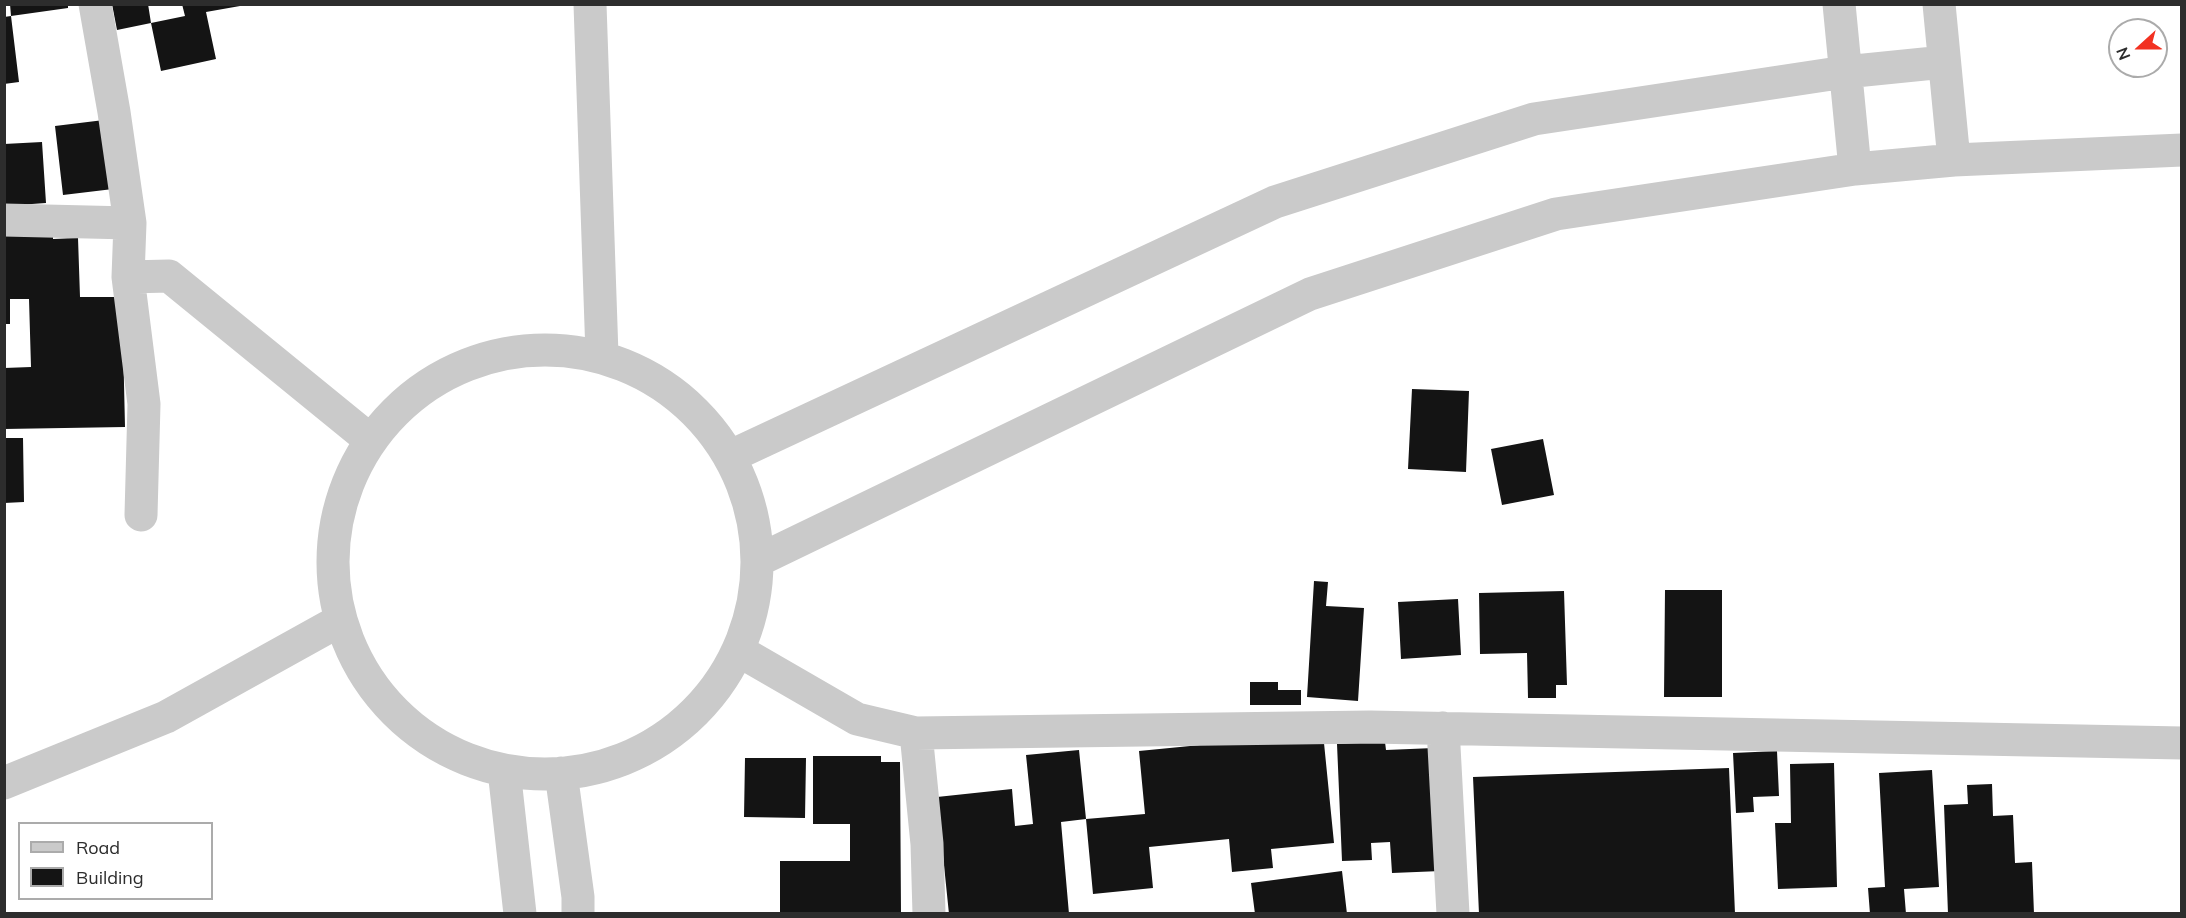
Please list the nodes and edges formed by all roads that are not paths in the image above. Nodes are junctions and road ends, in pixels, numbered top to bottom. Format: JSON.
{"nodes":[{"id":1,"x":95,"y":4,"type":"edge"},
{"id":2,"x":590,"y":4,"type":"edge"},
{"id":3,"x":1839,"y":4,"type":"edge"},
{"id":4,"x":1939,"y":4,"type":"edge"},
{"id":5,"x":1944,"y":62,"type":"junction"},
{"id":6,"x":1845,"y":72,"type":"junction"},
{"id":7,"x":2181,"y":150,"type":"edge"},
{"id":8,"x":1954,"y":160,"type":"junction"},
{"id":9,"x":1855,"y":169,"type":"junction"},
{"id":10,"x":4,"y":220,"type":"edge"},
{"id":11,"x":130,"y":223,"type":"junction"},
{"id":12,"x":128,"y":277,"type":"junction"},
{"id":13,"x":602,"y":355,"type":"junction"},
{"id":14,"x":369,"y":439,"type":"junction"},
{"id":15,"x":731,"y":456,"type":"junction"},
{"id":16,"x":141,"y":515,"type":"dead end"},
{"id":17,"x":759,"y":560,"type":"junction"},
{"id":18,"x":339,"y":621,"type":"junction"},
{"id":19,"x":741,"y":652,"type":"junction"},
{"id":20,"x":1443,"y":728,"type":"junction"},
{"id":21,"x":916,"y":733,"type":"junction"},
{"id":22,"x":2181,"y":742,"type":"edge"},
{"id":23,"x":504,"y":770,"type":"junction"},
{"id":24,"x":561,"y":773,"type":"junction"},
{"id":25,"x":4,"y":783,"type":"edge"},
{"id":26,"x":520,"y":914,"type":"edge"},
{"id":27,"x":578,"y":914,"type":"edge"},
{"id":28,"x":929,"y":914,"type":"edge"},
{"id":29,"x":1453,"y":914,"type":"edge"}],
"edges":[{"from":1,"to":11,"type":"street"},
{"from":2,"to":13,"type":"street"},
{"from":3,"to":6,"type":"street"},
{"from":4,"to":5,"type":"street"},
{"from":5,"to":6,"type":"street"},
{"from":5,"to":8,"type":"street"},
{"from":6,"to":9,"type":"street"},
{"from":6,"to":15,"type":"street"},
{"from":7,"to":8,"type":"street"},
{"from":8,"to":9,"type":"street"},
{"from":9,"to":17,"type":"street"},
{"from":10,"to":11,"type":"street"},
{"from":11,"to":12,"type":"street"},
{"from":12,"to":14,"type":"street"},
{"from":12,"to":16,"type":"street"},
{"from":13,"to":14,"type":"street"},
{"from":13,"to":15,"type":"street"},
{"from":14,"to":18,"type":"street"},
{"from":15,"to":17,"type":"street"},
{"from":17,"to":19,"type":"street"},
{"from":18,"to":23,"type":"street"},
{"from":18,"to":25,"type":"street"},
{"from":19,"to":21,"type":"street"},
{"from":19,"to":24,"type":"street"},
{"from":20,"to":21,"type":"street"},
{"from":20,"to":22,"type":"street"},
{"from":20,"to":29,"type":"street"},
{"from":21,"to":28,"type":"street"},
{"from":23,"to":24,"type":"street"},
{"from":23,"to":26,"type":"street"},
{"from":24,"to":27,"type":"street"}]}
